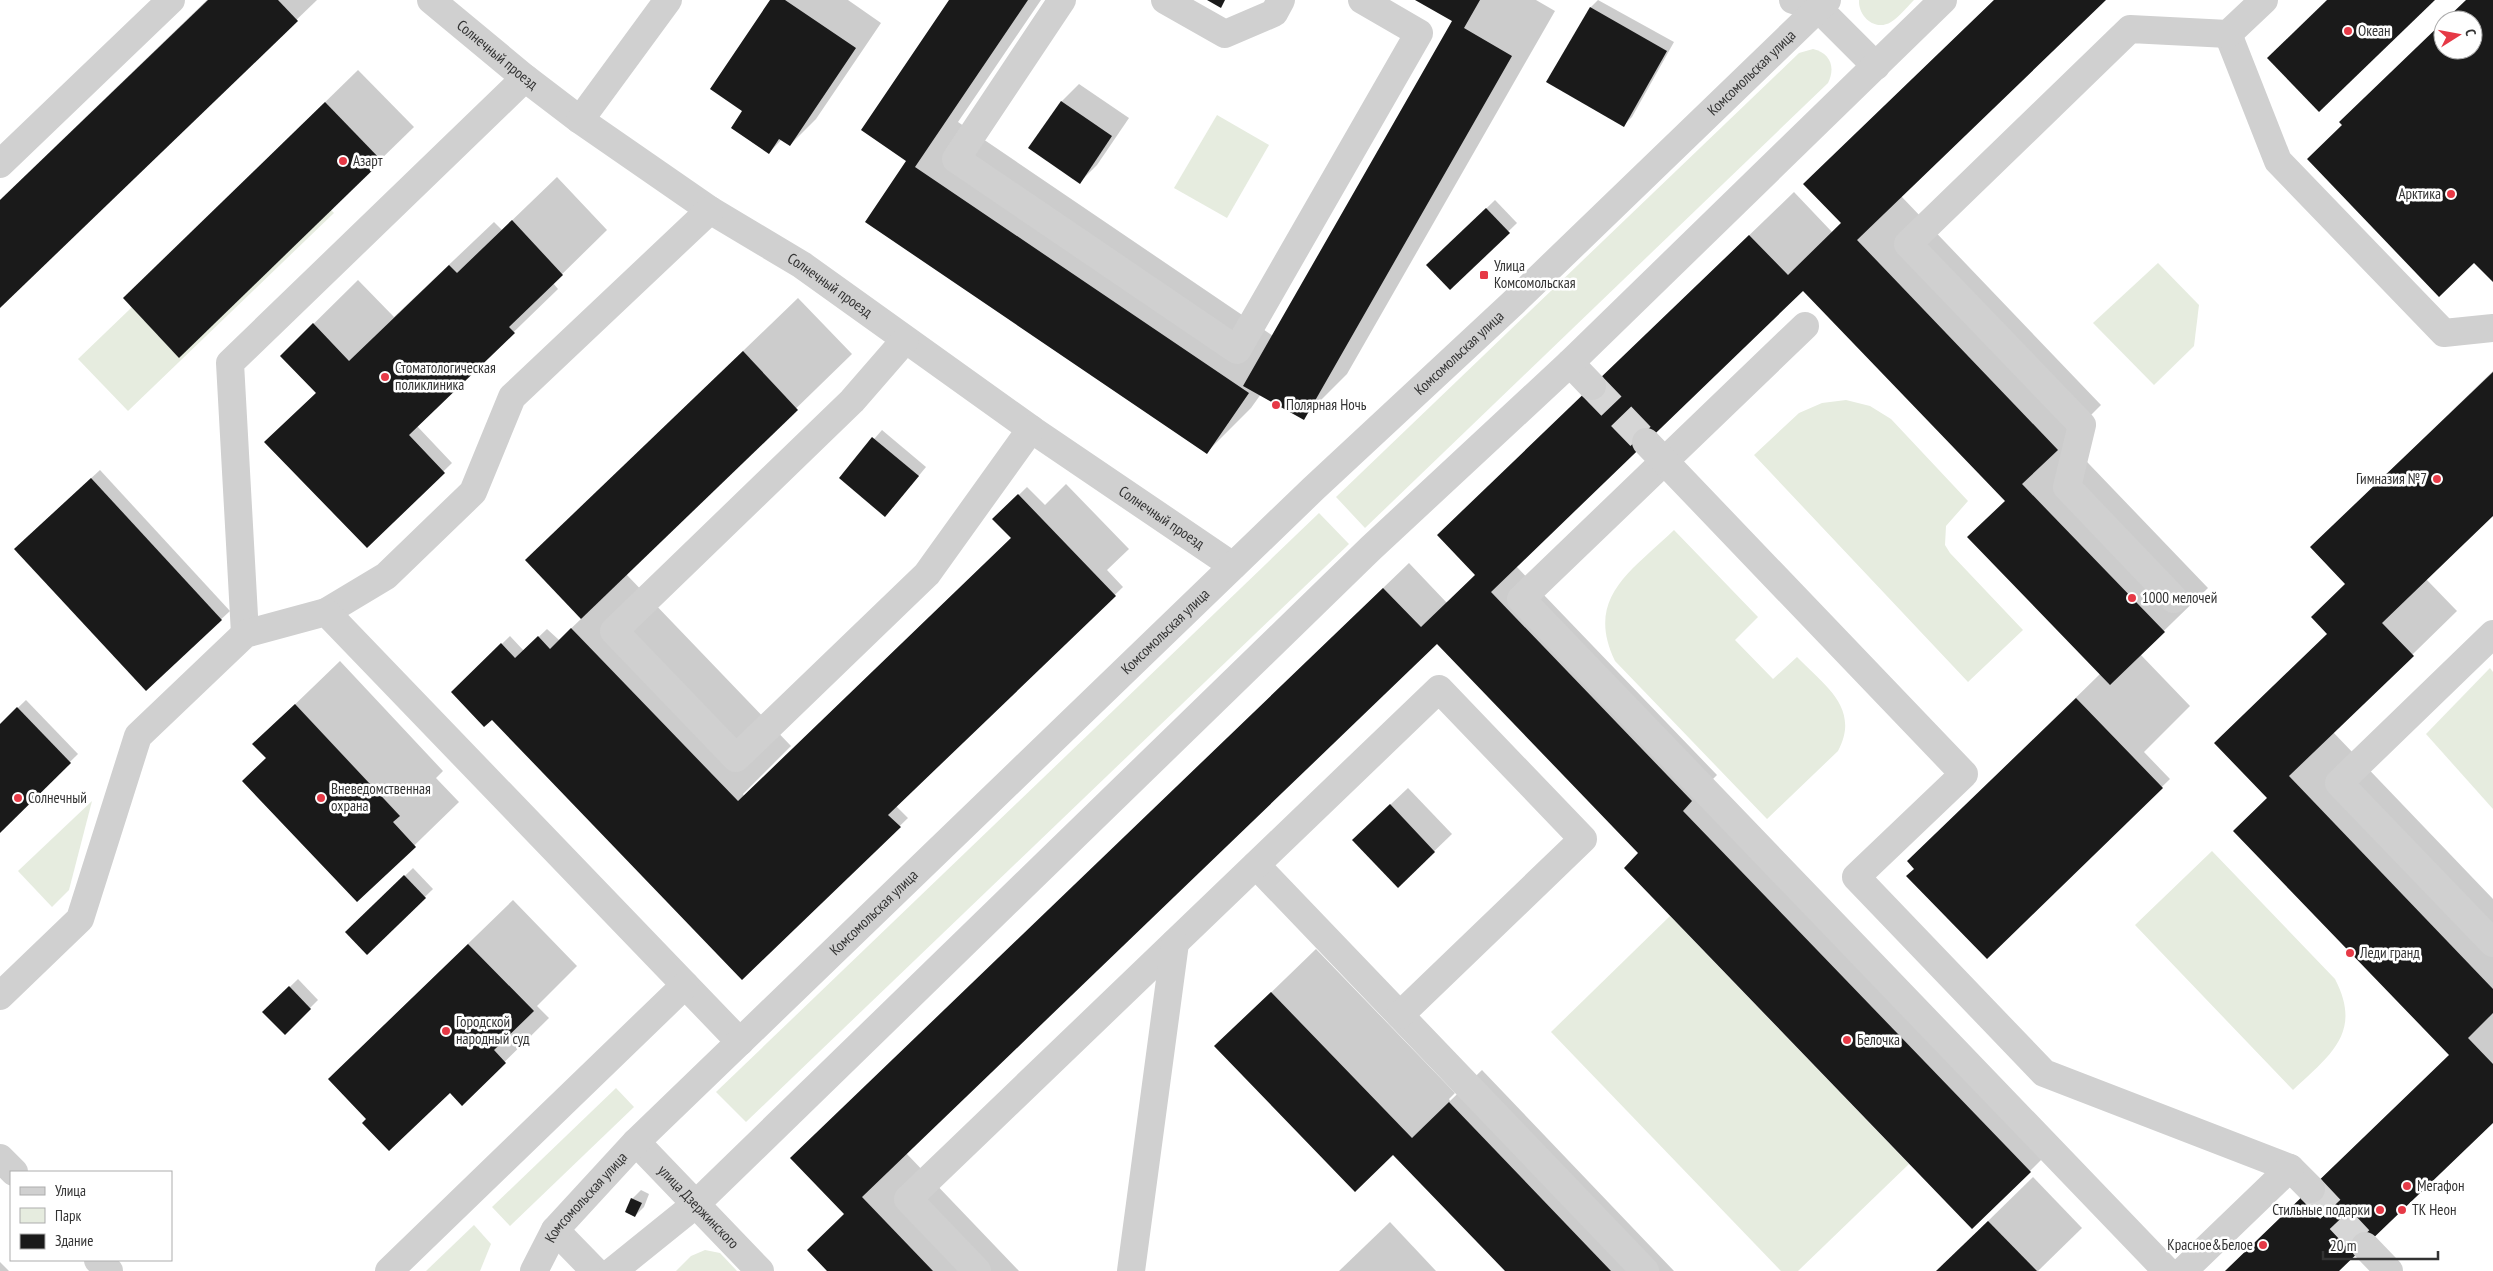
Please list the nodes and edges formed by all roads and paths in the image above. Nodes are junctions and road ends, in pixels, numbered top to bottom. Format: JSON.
{"nodes":[{"id":1,"x":171,"y":0,"type":"edge"},
{"id":2,"x":432,"y":0,"type":"edge"},
{"id":3,"x":668,"y":0,"type":"edge"},
{"id":4,"x":1062,"y":0,"type":"edge"},
{"id":5,"x":1165,"y":0,"type":"edge"},
{"id":6,"x":1281,"y":0,"type":"edge"},
{"id":7,"x":1362,"y":0,"type":"edge"},
{"id":8,"x":1943,"y":0,"type":"edge"},
{"id":9,"x":2264,"y":0,"type":"edge"},
{"id":10,"x":1813,"y":3,"type":"edge"},
{"id":11,"x":2228,"y":34,"type":"junction"},
{"id":12,"x":1876,"y":66,"type":"junction"},
{"id":13,"x":525,"y":78,"type":"junction"},
{"id":14,"x":580,"y":120,"type":"junction"},
{"id":15,"x":0,"y":164,"type":"edge"},
{"id":16,"x":710,"y":210,"type":"junction"},
{"id":17,"x":1805,"y":326,"type":"dead end"},
{"id":18,"x":2493,"y":328,"type":"edge"},
{"id":19,"x":905,"y":340,"type":"junction"},
{"id":20,"x":1570,"y":363,"type":"junction"},
{"id":21,"x":1592,"y":386,"type":"tunnel mouth"},
{"id":22,"x":1030,"y":429,"type":"junction"},
{"id":23,"x":1655,"y":452,"type":"junction"},
{"id":24,"x":1233,"y":566,"type":"junction"},
{"id":25,"x":2174,"y":599,"type":"dead end"},
{"id":26,"x":326,"y":612,"type":"junction"},
{"id":27,"x":245,"y":634,"type":"junction"},
{"id":28,"x":2493,"y":634,"type":"edge"},
{"id":29,"x":1256,"y":865,"type":"junction"},
{"id":30,"x":1175,"y":943,"type":"junction"},
{"id":31,"x":2493,"y":943,"type":"edge"},
{"id":32,"x":685,"y":985,"type":"junction"},
{"id":33,"x":0,"y":996,"type":"edge"},
{"id":34,"x":1405,"y":1020,"type":"junction"},
{"id":35,"x":740,"y":1042,"type":"junction"},
{"id":36,"x":636,"y":1142,"type":"junction"},
{"id":37,"x":0,"y":1158,"type":"edge"},
{"id":38,"x":2290,"y":1168,"type":"junction"},
{"id":39,"x":13,"y":1171,"type":"edge"},
{"id":40,"x":2311,"y":1189,"type":"tunnel mouth"},
{"id":41,"x":696,"y":1204,"type":"junction"},
{"id":42,"x":556,"y":1230,"type":"junction"},
{"id":43,"x":2365,"y":1246,"type":"tunnel mouth"},
{"id":44,"x":99,"y":1261,"type":"edge"},
{"id":45,"x":109,"y":1271,"type":"edge"},
{"id":46,"x":389,"y":1271,"type":"edge"},
{"id":47,"x":534,"y":1271,"type":"edge"},
{"id":48,"x":595,"y":1271,"type":"edge"},
{"id":49,"x":613,"y":1271,"type":"edge"},
{"id":50,"x":760,"y":1271,"type":"edge"},
{"id":51,"x":977,"y":1271,"type":"edge"},
{"id":52,"x":1131,"y":1271,"type":"edge"},
{"id":53,"x":1645,"y":1271,"type":"edge"},
{"id":54,"x":2167,"y":1271,"type":"edge"},
{"id":55,"x":2183,"y":1271,"type":"edge"},
{"id":56,"x":2389,"y":1271,"type":"edge"}],
"edges":[{"from":1,"to":15,"type":"street"},
{"from":2,"to":13,"type":"street","name":"Солнечный проезд"},
{"from":3,"to":14,"type":"street"},
{"from":4,"to":7,"type":"street"},
{"from":5,"to":6,"type":"street"},
{"from":8,"to":12,"type":"street"},
{"from":9,"to":11,"type":"street"},
{"from":10,"to":12,"type":"street","name":"Комсомольская улица"},
{"from":10,"to":24,"type":"street","name":"Комсомольская улица"},
{"from":11,"to":18,"type":"street"},
{"from":11,"to":25,"type":"street"},
{"from":12,"to":20,"type":"street"},
{"from":13,"to":14,"type":"street","name":"Солнечный проезд"},
{"from":13,"to":27,"type":"street"},
{"from":14,"to":16,"type":"street","name":"Солнечный проезд"},
{"from":16,"to":19,"type":"street","name":"Солнечный проезд"},
{"from":16,"to":26,"type":"street"},
{"from":17,"to":23,"type":"street"},
{"from":19,"to":22,"type":"street","name":"Солнечный проезд"},
{"from":19,"to":22,"type":"street"},
{"from":20,"to":21,"type":"street"},
{"from":20,"to":41,"type":"street"},
{"from":22,"to":24,"type":"street","name":"Солнечный проезд"},
{"from":23,"to":38,"type":"street"},
{"from":23,"to":54,"type":"street"},
{"from":24,"to":35,"type":"street","name":"Комсомольская улица"},
{"from":26,"to":27,"type":"street"},
{"from":26,"to":32,"type":"street"},
{"from":27,"to":33,"type":"street"},
{"from":28,"to":31,"type":"street"},
{"from":29,"to":30,"type":"street"},
{"from":29,"to":34,"type":"street"},
{"from":29,"to":34,"type":"street"},
{"from":30,"to":51,"type":"street"},
{"from":30,"to":52,"type":"street"},
{"from":32,"to":35,"type":"street"},
{"from":32,"to":46,"type":"street"},
{"from":34,"to":53,"type":"street"},
{"from":35,"to":36,"type":"street","name":"Комсомольская улица"},
{"from":36,"to":41,"type":"street","name":"улица Дзержинского"},
{"from":36,"to":42,"type":"street","name":"Комсомольская улица"},
{"from":37,"to":39,"type":"street"},
{"from":38,"to":40,"type":"street"},
{"from":38,"to":55,"type":"street"},
{"from":41,"to":49,"type":"street"},
{"from":41,"to":50,"type":"street","name":"улица Дзержинского"},
{"from":42,"to":47,"type":"street","name":"Комсомольская улица"},
{"from":42,"to":48,"type":"street"},
{"from":43,"to":56,"type":"street"},
{"from":44,"to":45,"type":"street"}]}
